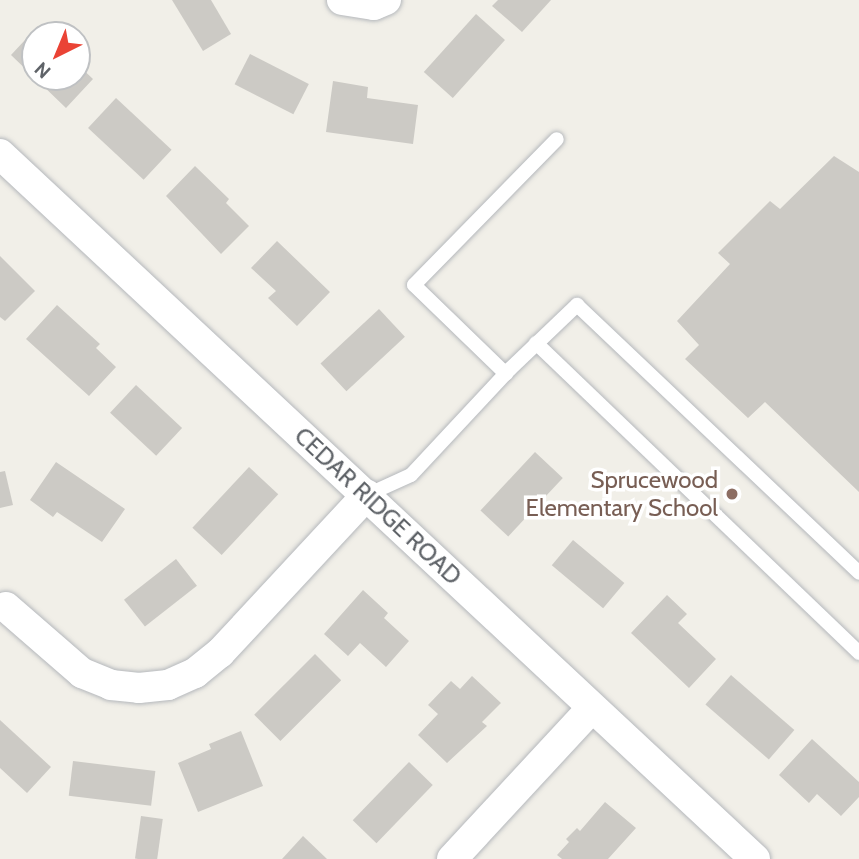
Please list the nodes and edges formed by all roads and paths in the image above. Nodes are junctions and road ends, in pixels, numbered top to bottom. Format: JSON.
{"nodes":[{"id":1,"x":342,"y":0,"type":"edge"},
{"id":2,"x":386,"y":0,"type":"edge"},
{"id":3,"x":557,"y":139,"type":"dead end"},
{"id":4,"x":0,"y":154,"type":"edge"},
{"id":5,"x":536,"y":344,"type":"junction"},
{"id":6,"x":506,"y":374,"type":"junction"},
{"id":7,"x":367,"y":495,"type":"junction"},
{"id":8,"x":859,"y":573,"type":"edge"},
{"id":9,"x":6,"y":607,"type":"dead end"},
{"id":10,"x":859,"y":653,"type":"edge"},
{"id":11,"x":592,"y":708,"type":"junction"},
{"id":12,"x":452,"y":859,"type":"edge"},
{"id":13,"x":755,"y":859,"type":"edge"}],
"edges":[{"from":1,"to":2,"type":"street"},
{"from":3,"to":6,"type":"lane"},
{"from":4,"to":7,"type":"street","name":"CEDAR RIDGE ROAD"},
{"from":5,"to":6,"type":"lane"},
{"from":5,"to":8,"type":"lane"},
{"from":5,"to":10,"type":"lane"},
{"from":6,"to":7,"type":"lane"},
{"from":7,"to":9,"type":"street"},
{"from":7,"to":11,"type":"street","name":"CEDAR RIDGE ROAD"},
{"from":11,"to":12,"type":"street"},
{"from":11,"to":13,"type":"street","name":"CEDAR RIDGE ROAD"}]}
